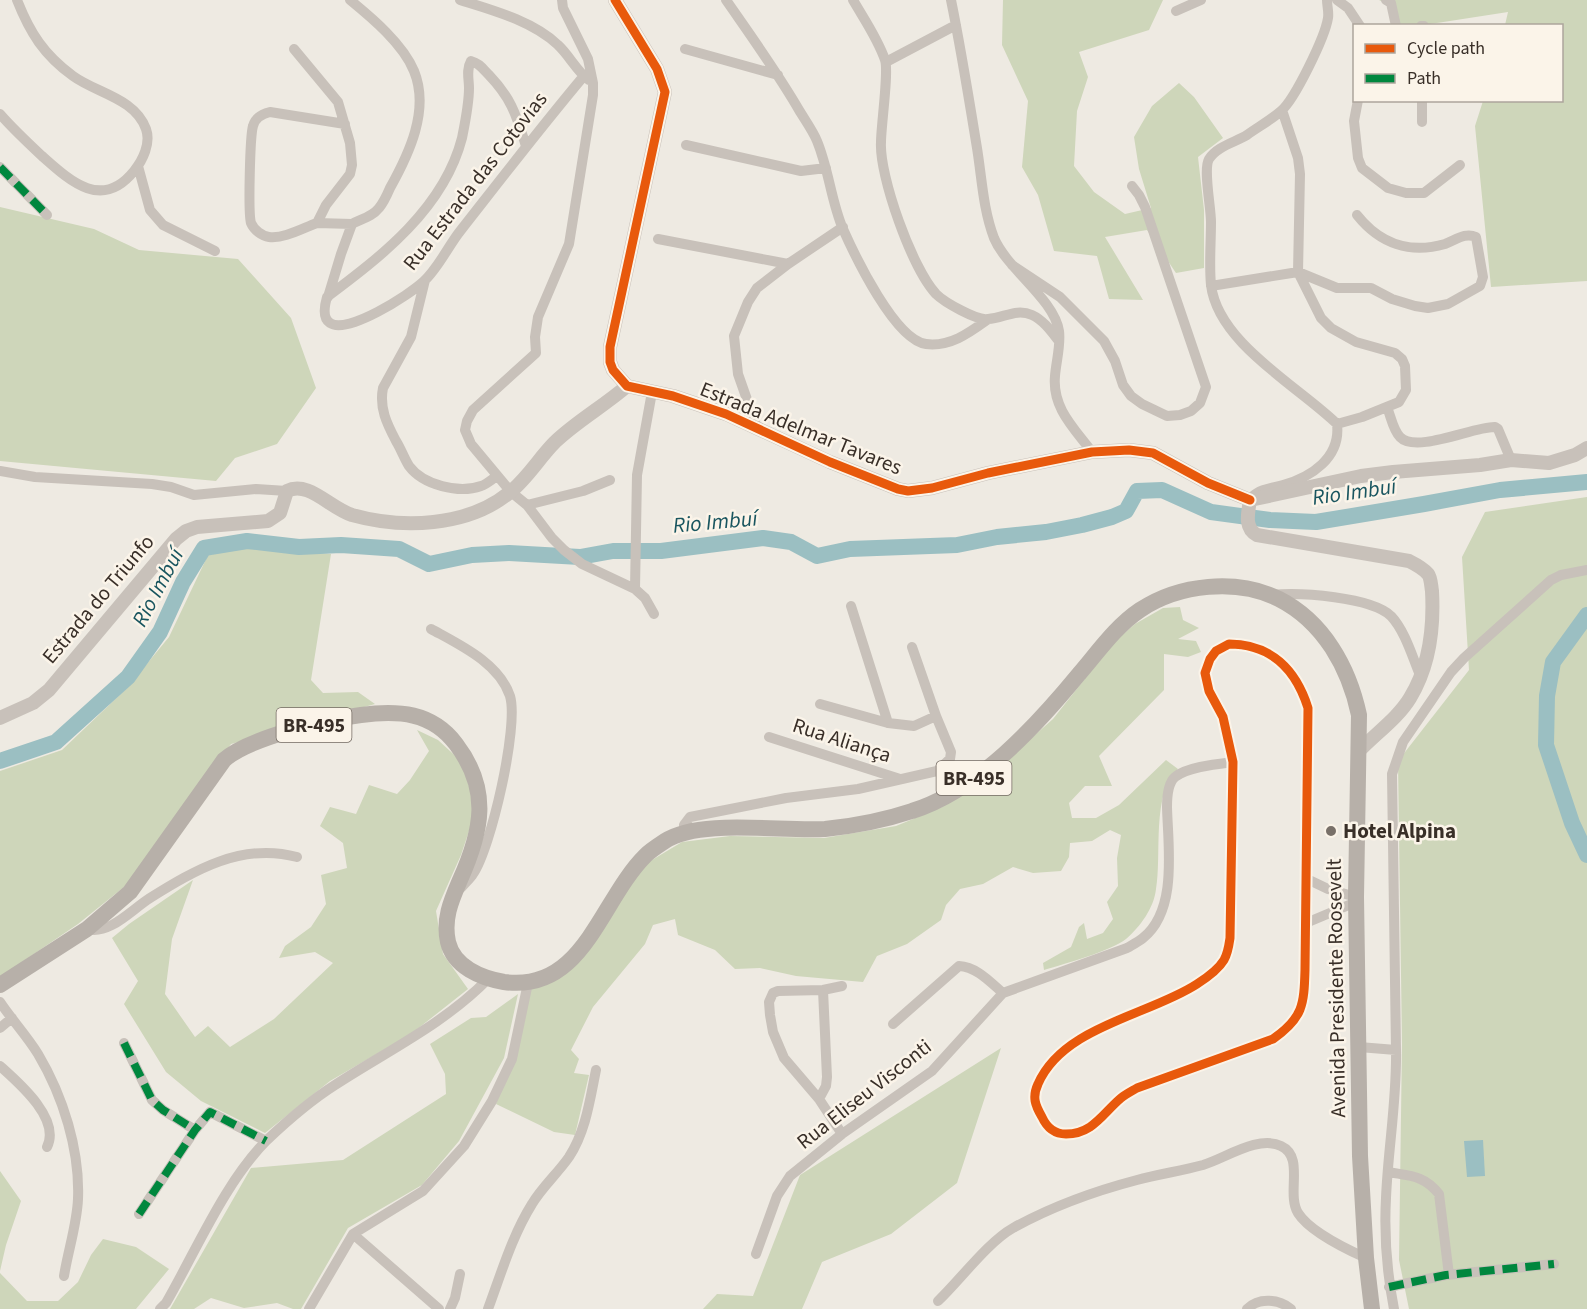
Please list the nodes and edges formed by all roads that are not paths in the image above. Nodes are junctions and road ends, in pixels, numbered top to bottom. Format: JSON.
{"nodes":[{"id":1,"x":17,"y":0,"type":"edge"},
{"id":2,"x":351,"y":0,"type":"edge"},
{"id":3,"x":460,"y":0,"type":"edge"},
{"id":4,"x":552,"y":0,"type":"edge"},
{"id":5,"x":615,"y":0,"type":"edge"},
{"id":6,"x":726,"y":0,"type":"edge"},
{"id":7,"x":853,"y":0,"type":"edge"},
{"id":8,"x":951,"y":0,"type":"edge"},
{"id":9,"x":1201,"y":0,"type":"edge"},
{"id":10,"x":1327,"y":0,"type":"edge"},
{"id":11,"x":1336,"y":0,"type":"edge"},
{"id":12,"x":1386,"y":0,"type":"edge"},
{"id":13,"x":562,"y":4,"type":"edge"},
{"id":14,"x":1176,"y":11,"type":"dead end"},
{"id":15,"x":1359,"y":24,"type":"edge"},
{"id":16,"x":1396,"y":24,"type":"edge"},
{"id":17,"x":956,"y":25,"type":"junction"},
{"id":18,"x":685,"y":48,"type":"dead end"},
{"id":19,"x":294,"y":49,"type":"dead end"},
{"id":20,"x":886,"y":62,"type":"junction"},
{"id":21,"x":778,"y":75,"type":"junction"},
{"id":22,"x":583,"y":76,"type":"junction"},
{"id":23,"x":593,"y":83,"type":"junction"},
{"id":24,"x":1358,"y":102,"type":"edge"},
{"id":25,"x":1422,"y":102,"type":"edge"},
{"id":26,"x":1282,"y":110,"type":"junction"},
{"id":27,"x":0,"y":114,"type":"edge"},
{"id":28,"x":1422,"y":122,"type":"dead end"},
{"id":29,"x":345,"y":124,"type":"junction"},
{"id":30,"x":686,"y":145,"type":"dead end"},
{"id":31,"x":526,"y":146,"type":"junction"},
{"id":32,"x":1460,"y":165,"type":"dead end"},
{"id":33,"x":138,"y":166,"type":"junction"},
{"id":34,"x":0,"y":167,"type":"edge"},
{"id":35,"x":826,"y":168,"type":"junction"},
{"id":36,"x":1132,"y":186,"type":"dead end"},
{"id":37,"x":1357,"y":214,"type":"dead end"},
{"id":38,"x":48,"y":215,"type":"dead end"},
{"id":39,"x":317,"y":224,"type":"junction"},
{"id":40,"x":352,"y":224,"type":"junction"},
{"id":41,"x":843,"y":228,"type":"junction"},
{"id":42,"x":658,"y":239,"type":"dead end"},
{"id":43,"x":215,"y":251,"type":"dead end"},
{"id":44,"x":788,"y":264,"type":"junction"},
{"id":45,"x":1012,"y":265,"type":"junction"},
{"id":46,"x":1298,"y":272,"type":"junction"},
{"id":47,"x":425,"y":280,"type":"junction"},
{"id":48,"x":1211,"y":286,"type":"junction"},
{"id":49,"x":327,"y":297,"type":"junction"},
{"id":50,"x":987,"y":320,"type":"junction"},
{"id":51,"x":1058,"y":340,"type":"junction"},
{"id":52,"x":627,"y":386,"type":"junction"},
{"id":53,"x":652,"y":392,"type":"junction"},
{"id":54,"x":1387,"y":407,"type":"junction"},
{"id":55,"x":1336,"y":424,"type":"junction"},
{"id":56,"x":757,"y":428,"type":"junction"},
{"id":57,"x":1587,"y":448,"type":"edge"},
{"id":58,"x":1092,"y":452,"type":"junction"},
{"id":59,"x":1511,"y":460,"type":"junction"},
{"id":60,"x":0,"y":471,"type":"edge"},
{"id":61,"x":497,"y":476,"type":"junction"},
{"id":62,"x":610,"y":480,"type":"dead end"},
{"id":63,"x":287,"y":491,"type":"junction"},
{"id":64,"x":511,"y":492,"type":"junction"},
{"id":65,"x":1250,"y":504,"type":"junction"},
{"id":66,"x":527,"y":505,"type":"junction"},
{"id":67,"x":1587,"y":570,"type":"edge"},
{"id":68,"x":635,"y":589,"type":"junction"},
{"id":69,"x":1271,"y":595,"type":"junction"},
{"id":70,"x":851,"y":606,"type":"dead end"},
{"id":71,"x":654,"y":614,"type":"dead end"},
{"id":72,"x":431,"y":629,"type":"dead end"},
{"id":73,"x":912,"y":647,"type":"dead end"},
{"id":74,"x":1420,"y":675,"type":"junction"},
{"id":75,"x":820,"y":704,"type":"dead end"},
{"id":76,"x":936,"y":716,"type":"junction"},
{"id":77,"x":0,"y":718,"type":"edge"},
{"id":78,"x":888,"y":723,"type":"junction"},
{"id":79,"x":769,"y":737,"type":"dead end"},
{"id":80,"x":1359,"y":751,"type":"junction"},
{"id":81,"x":1233,"y":762,"type":"junction"},
{"id":82,"x":903,"y":780,"type":"junction"},
{"id":83,"x":686,"y":833,"type":"junction"},
{"id":84,"x":297,"y":857,"type":"dead end"},
{"id":85,"x":1306,"y":879,"type":"junction"},
{"id":86,"x":454,"y":894,"type":"junction"},
{"id":87,"x":1356,"y":900,"type":"junction"},
{"id":88,"x":1306,"y":923,"type":"junction"},
{"id":89,"x":87,"y":929,"type":"junction"},
{"id":90,"x":488,"y":979,"type":"junction"},
{"id":91,"x":528,"y":983,"type":"junction"},
{"id":92,"x":0,"y":986,"type":"edge"},
{"id":93,"x":842,"y":986,"type":"dead end"},
{"id":94,"x":823,"y":990,"type":"junction"},
{"id":95,"x":1004,"y":993,"type":"junction"},
{"id":96,"x":0,"y":1002,"type":"edge"},
{"id":97,"x":12,"y":1018,"type":"junction"},
{"id":98,"x":893,"y":1024,"type":"dead end"},
{"id":99,"x":0,"y":1028,"type":"edge"},
{"id":100,"x":124,"y":1043,"type":"dead end"},
{"id":101,"x":1359,"y":1047,"type":"junction"},
{"id":102,"x":1396,"y":1050,"type":"junction"},
{"id":103,"x":0,"y":1066,"type":"edge"},
{"id":104,"x":596,"y":1070,"type":"dead end"},
{"id":105,"x":819,"y":1099,"type":"junction"},
{"id":106,"x":195,"y":1130,"type":"junction"},
{"id":107,"x":842,"y":1134,"type":"junction"},
{"id":108,"x":266,"y":1141,"type":"junction"},
{"id":109,"x":48,"y":1147,"type":"dead end"},
{"id":110,"x":1388,"y":1172,"type":"junction"},
{"id":111,"x":139,"y":1215,"type":"dead end"},
{"id":112,"x":353,"y":1234,"type":"junction"},
{"id":113,"x":756,"y":1254,"type":"dead end"},
{"id":114,"x":1366,"y":1258,"type":"junction"},
{"id":115,"x":1554,"y":1264,"type":"dead end"},
{"id":116,"x":460,"y":1274,"type":"dead end"},
{"id":117,"x":1449,"y":1275,"type":"junction"},
{"id":118,"x":64,"y":1276,"type":"dead end"},
{"id":119,"x":1389,"y":1287,"type":"junction"},
{"id":120,"x":938,"y":1301,"type":"dead end"},
{"id":121,"x":313,"y":1307,"type":"edge"},
{"id":122,"x":160,"y":1309,"type":"edge"},
{"id":123,"x":439,"y":1309,"type":"edge"},
{"id":124,"x":450,"y":1309,"type":"edge"},
{"id":125,"x":488,"y":1309,"type":"edge"},
{"id":126,"x":1247,"y":1309,"type":"edge"},
{"id":127,"x":1291,"y":1309,"type":"edge"},
{"id":128,"x":1372,"y":1309,"type":"edge"},
{"id":129,"x":1394,"y":1309,"type":"edge"}],
"edges":[{"from":1,"to":33,"type":"street"},
{"from":2,"to":40,"type":"street"},
{"from":3,"to":22,"type":"street"},
{"from":4,"to":13,"type":"street"},
{"from":5,"to":52,"type":"street"},
{"from":6,"to":21,"type":"street"},
{"from":7,"to":20,"type":"street"},
{"from":8,"to":17,"type":"street"},
{"from":9,"to":14,"type":"street"},
{"from":10,"to":26,"type":"street"},
{"from":11,"to":15,"type":"street"},
{"from":12,"to":16,"type":"street"},
{"from":13,"to":23,"type":"street"},
{"from":17,"to":20,"type":"street"},
{"from":17,"to":45,"type":"street"},
{"from":18,"to":21,"type":"street"},
{"from":19,"to":29,"type":"street"},
{"from":20,"to":50,"type":"street"},
{"from":21,"to":35,"type":"street"},
{"from":22,"to":23,"type":"street"},
{"from":22,"to":31,"type":"street","name":"Rua Estrada das Cotovias"},
{"from":23,"to":61,"type":"street"},
{"from":24,"to":32,"type":"street"},
{"from":25,"to":28,"type":"street"},
{"from":26,"to":46,"type":"street"},
{"from":26,"to":48,"type":"street"},
{"from":27,"to":33,"type":"street"},
{"from":29,"to":39,"type":"street"},
{"from":29,"to":39,"type":"street"},
{"from":30,"to":35,"type":"street"},
{"from":31,"to":47,"type":"street","name":"Rua Estrada das Cotovias"},
{"from":31,"to":49,"type":"street"},
{"from":33,"to":43,"type":"street"},
{"from":34,"to":38,"type":"street"},
{"from":35,"to":41,"type":"street"},
{"from":36,"to":45,"type":"street"},
{"from":37,"to":46,"type":"street"},
{"from":39,"to":40,"type":"street"},
{"from":40,"to":49,"type":"street"},
{"from":41,"to":44,"type":"street"},
{"from":41,"to":50,"type":"street"},
{"from":42,"to":44,"type":"street"},
{"from":44,"to":56,"type":"street"},
{"from":45,"to":51,"type":"street"},
{"from":46,"to":48,"type":"street"},
{"from":46,"to":54,"type":"street"},
{"from":47,"to":49,"type":"street","name":"Rua Estrada das Cotovias"},
{"from":47,"to":61,"type":"street"},
{"from":48,"to":55,"type":"street"},
{"from":50,"to":51,"type":"street"},
{"from":51,"to":58,"type":"street"},
{"from":52,"to":53,"type":"street","name":"Estrada Adelmar Tavares"},
{"from":52,"to":64,"type":"street"},
{"from":53,"to":56,"type":"street","name":"Estrada Adelmar Tavares"},
{"from":53,"to":68,"type":"street"},
{"from":54,"to":55,"type":"street"},
{"from":54,"to":59,"type":"street"},
{"from":55,"to":65,"type":"street"},
{"from":56,"to":58,"type":"street","name":"Estrada Adelmar Tavares"},
{"from":57,"to":59,"type":"street"},
{"from":58,"to":65,"type":"street","name":"Estrada Adelmar Tavares"},
{"from":59,"to":65,"type":"street"},
{"from":60,"to":63,"type":"street"},
{"from":61,"to":64,"type":"street"},
{"from":62,"to":66,"type":"street"},
{"from":63,"to":64,"type":"street"},
{"from":63,"to":77,"type":"street","name":"Estrada do Triunfo"},
{"from":64,"to":66,"type":"street"},
{"from":65,"to":74,"type":"street"},
{"from":66,"to":68,"type":"street"},
{"from":67,"to":102,"type":"street"},
{"from":68,"to":71,"type":"street"},
{"from":69,"to":74,"type":"street"},
{"from":69,"to":80,"type":"main road","name":"Avenida Presidente Roosevelt","number":"BR-495"},
{"from":69,"to":83,"type":"main road","name":"Avenida Presidente Roosevelt","number":"BR-495"},
{"from":70,"to":78,"type":"street"},
{"from":72,"to":86,"type":"street"},
{"from":73,"to":76,"type":"street"},
{"from":74,"to":80,"type":"street"},
{"from":75,"to":78,"type":"street"},
{"from":76,"to":78,"type":"street"},
{"from":76,"to":82,"type":"street"},
{"from":79,"to":82,"type":"street","name":"Rua Aliança"},
{"from":80,"to":87,"type":"main road","name":"Avenida Presidente Roosevelt","number":"BR-495"},
{"from":81,"to":85,"type":"street"},
{"from":81,"to":88,"type":"street"},
{"from":81,"to":95,"type":"street","name":"Rua Eliseu Visconti"},
{"from":82,"to":83,"type":"street"},
{"from":83,"to":91,"type":"main road","name":"Avenida Presidente Roosevelt","number":"BR-495"},
{"from":84,"to":89,"type":"street"},
{"from":85,"to":87,"type":"street"},
{"from":85,"to":88,"type":"street"},
{"from":86,"to":89,"type":"main road","number":"BR-495"},
{"from":86,"to":90,"type":"main road","number":"BR-495"},
{"from":87,"to":88,"type":"street"},
{"from":87,"to":101,"type":"main road","name":"Avenida Presidente Roosevelt","number":"BR-495"},
{"from":89,"to":92,"type":"main road","number":"BR-495"},
{"from":90,"to":91,"type":"main road","name":"Avenida Presidente Roosevelt","number":"BR-495"},
{"from":90,"to":108,"type":"street"},
{"from":91,"to":112,"type":"street"},
{"from":93,"to":94,"type":"street"},
{"from":94,"to":105,"type":"street"},
{"from":94,"to":105,"type":"street"},
{"from":95,"to":98,"type":"street"},
{"from":95,"to":107,"type":"street","name":"Rua Eliseu Visconti"},
{"from":96,"to":97,"type":"street"},
{"from":97,"to":99,"type":"street"},
{"from":97,"to":118,"type":"street"},
{"from":100,"to":106,"type":"street"},
{"from":101,"to":102,"type":"street"},
{"from":101,"to":114,"type":"main road","name":"Avenida Presidente Roosevelt","number":"BR-495"},
{"from":102,"to":110,"type":"street"},
{"from":103,"to":109,"type":"street"},
{"from":104,"to":125,"type":"street"},
{"from":105,"to":107,"type":"street"},
{"from":106,"to":108,"type":"street"},
{"from":106,"to":111,"type":"street"},
{"from":107,"to":113,"type":"street","name":"Rua Eliseu Visconti"},
{"from":108,"to":122,"type":"street"},
{"from":110,"to":117,"type":"street"},
{"from":110,"to":119,"type":"street"},
{"from":112,"to":121,"type":"street"},
{"from":112,"to":123,"type":"street"},
{"from":114,"to":120,"type":"street"},
{"from":114,"to":128,"type":"main road","name":"Avenida Presidente Roosevelt","number":"BR-495"},
{"from":115,"to":117,"type":"street"},
{"from":116,"to":124,"type":"street"},
{"from":117,"to":119,"type":"street"},
{"from":119,"to":129,"type":"street"},
{"from":126,"to":127,"type":"street"}]}
